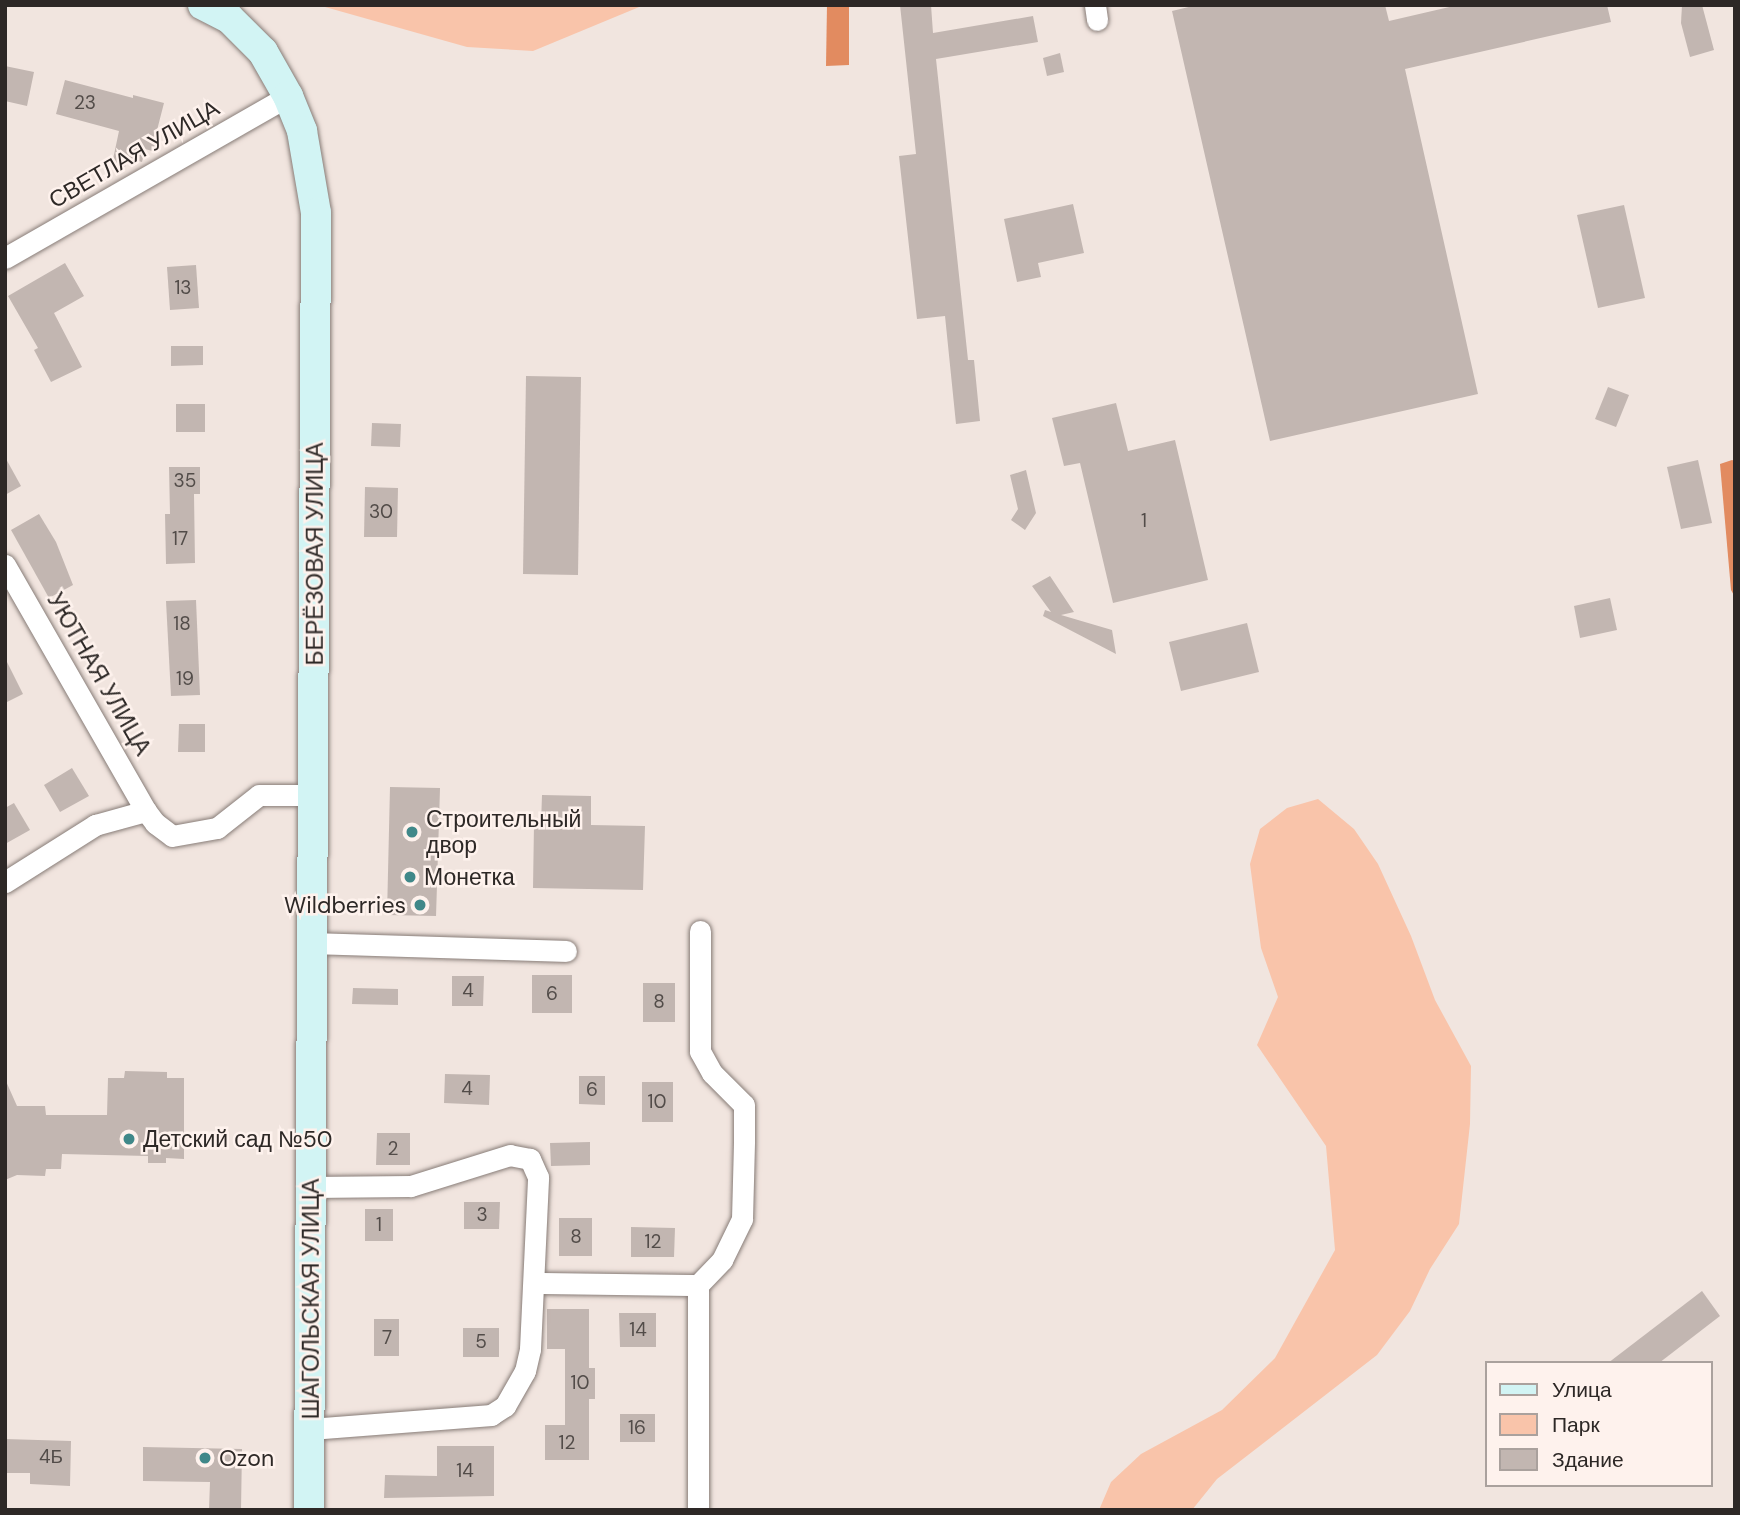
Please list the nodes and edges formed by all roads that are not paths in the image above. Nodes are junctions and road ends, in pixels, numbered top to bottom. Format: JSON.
{"nodes":[{"id":1,"x":203,"y":5,"type":"edge"},
{"id":2,"x":288,"y":96,"type":"junction"},
{"id":3,"x":5,"y":258,"type":"edge"},
{"id":4,"x":5,"y":565,"type":"edge"},
{"id":5,"x":314,"y":794,"type":"junction"},
{"id":6,"x":146,"y":811,"type":"junction"},
{"id":7,"x":5,"y":882,"type":"edge"},
{"id":8,"x":700,"y":932,"type":"dead end"},
{"id":9,"x":313,"y":943,"type":"junction"},
{"id":10,"x":566,"y":951,"type":"dead end"},
{"id":11,"x":312,"y":1187,"type":"junction"},
{"id":12,"x":534,"y":1283,"type":"junction"},
{"id":13,"x":698,"y":1285,"type":"junction"},
{"id":14,"x":310,"y":1429,"type":"junction"},
{"id":15,"x":309,"y":1510,"type":"edge"},
{"id":16,"x":698,"y":1510,"type":"edge"}],
"edges":[{"from":1,"to":2,"type":"main road","name":"БЕРЁЗОВАЯ УЛИЦА"},
{"from":2,"to":3,"type":"street","name":"СВЕТЛАЯ УЛИЦА"},
{"from":2,"to":5,"type":"main road","name":"БЕРЁЗОВАЯ УЛИЦА"},
{"from":4,"to":6,"type":"street","name":"УЮТНАЯ УЛИЦА"},
{"from":5,"to":6,"type":"street"},
{"from":5,"to":9,"type":"main road","name":"ШАГОЛЬСКАЯ УЛИЦА"},
{"from":6,"to":7,"type":"street"},
{"from":8,"to":13,"type":"street"},
{"from":9,"to":10,"type":"street"},
{"from":9,"to":11,"type":"main road","name":"ШАГОЛЬСКАЯ УЛИЦА"},
{"from":11,"to":12,"type":"street"},
{"from":11,"to":14,"type":"main road","name":"ШАГОЛЬСКАЯ УЛИЦА"},
{"from":12,"to":13,"type":"street"},
{"from":12,"to":14,"type":"street"},
{"from":13,"to":16,"type":"street"},
{"from":14,"to":15,"type":"main road","name":"ШАГОЛЬСКАЯ УЛИЦА"}]}
